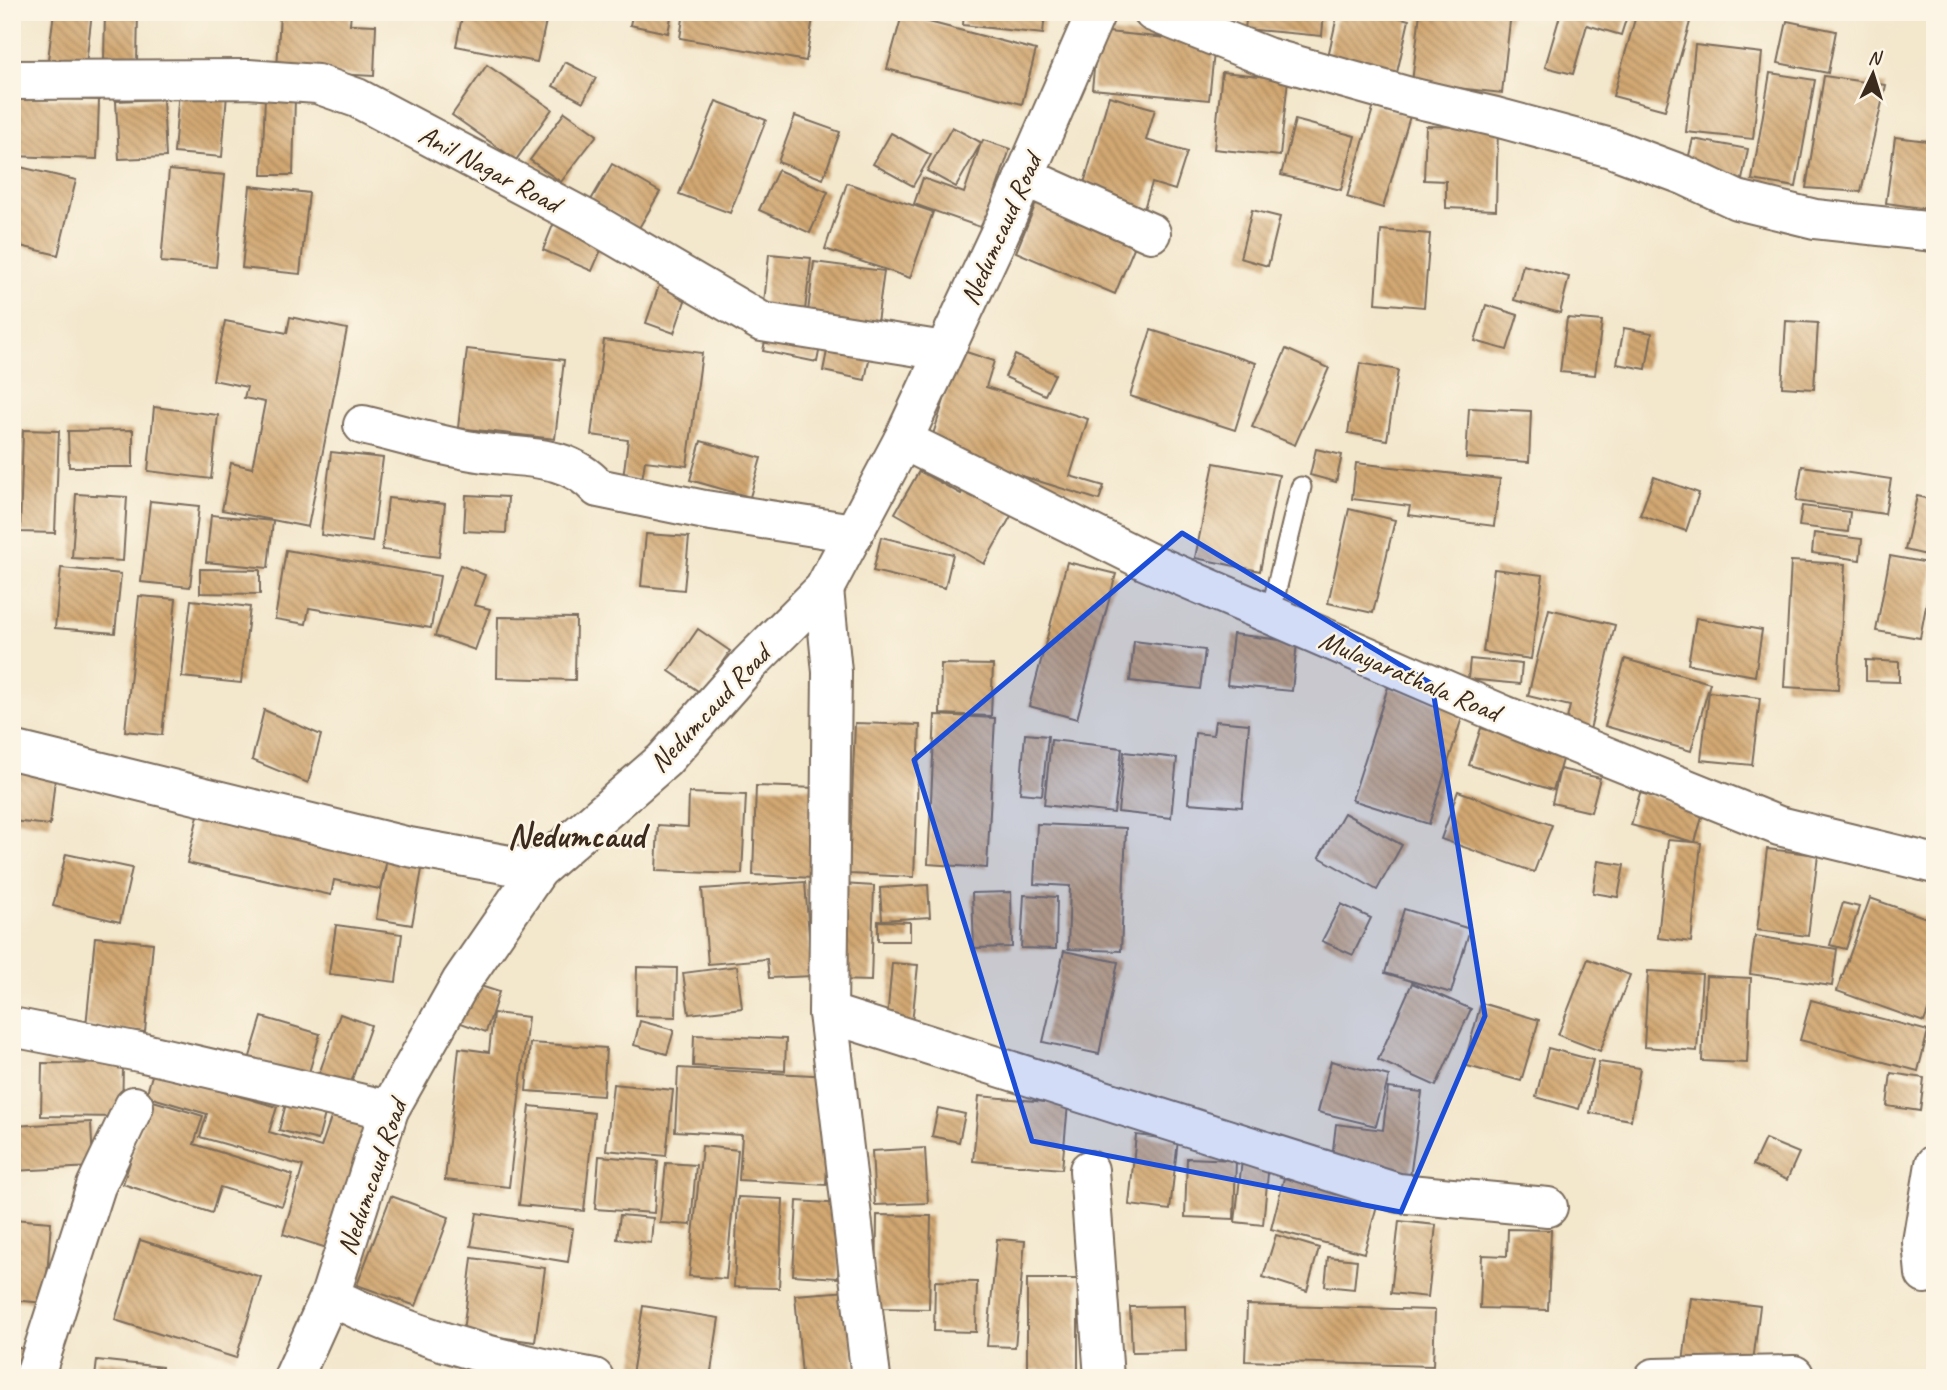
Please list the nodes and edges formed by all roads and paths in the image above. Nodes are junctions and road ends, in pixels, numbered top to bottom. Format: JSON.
{"nodes":[{"id":1,"x":1096,"y":12,"type":"edge"},
{"id":2,"x":1153,"y":12,"type":"edge"},
{"id":3,"x":12,"y":80,"type":"edge"},
{"id":4,"x":1025,"y":177,"type":"junction"},
{"id":5,"x":1935,"y":232,"type":"edge"},
{"id":6,"x":1151,"y":233,"type":"dead end"},
{"id":7,"x":944,"y":351,"type":"junction"},
{"id":8,"x":363,"y":425,"type":"dead end"},
{"id":9,"x":903,"y":440,"type":"junction"},
{"id":10,"x":1301,"y":487,"type":"dead end"},
{"id":11,"x":853,"y":533,"type":"junction"},
{"id":12,"x":824,"y":589,"type":"junction"},
{"id":13,"x":1270,"y":615,"type":"junction"},
{"id":14,"x":12,"y":750,"type":"edge"},
{"id":15,"x":1935,"y":864,"type":"edge"},
{"id":16,"x":538,"y":870,"type":"junction"},
{"id":17,"x":828,"y":1013,"type":"junction"},
{"id":18,"x":12,"y":1027,"type":"edge"},
{"id":19,"x":134,"y":1106,"type":"dead end"},
{"id":20,"x":389,"y":1110,"type":"junction"},
{"id":21,"x":1935,"y":1164,"type":"edge"},
{"id":22,"x":1088,"y":1170,"type":"dead end"},
{"id":23,"x":1548,"y":1207,"type":"dead end"},
{"id":24,"x":1925,"y":1274,"type":"dead end"},
{"id":25,"x":330,"y":1296,"type":"junction"},
{"id":26,"x":1794,"y":1375,"type":"dead end"},
{"id":27,"x":34,"y":1378,"type":"edge"},
{"id":28,"x":293,"y":1378,"type":"edge"},
{"id":29,"x":594,"y":1378,"type":"edge"},
{"id":30,"x":871,"y":1378,"type":"edge"},
{"id":31,"x":1104,"y":1378,"type":"edge"},
{"id":32,"x":1654,"y":1378,"type":"edge"}],
"edges":[{"from":1,"to":4,"type":"street","name":"Nedumcaud Road"},
{"from":2,"to":5,"type":"street"},
{"from":3,"to":7,"type":"street","name":"Anil Nagar Road"},
{"from":4,"to":6,"type":"street"},
{"from":4,"to":7,"type":"street","name":"Nedumcaud Road"},
{"from":7,"to":9,"type":"street","name":"Nedumcaud Road"},
{"from":8,"to":11,"type":"street"},
{"from":9,"to":11,"type":"street","name":"Nedumcaud Road"},
{"from":9,"to":13,"type":"street","name":"Mulayarathala Road"},
{"from":10,"to":13,"type":"lane"},
{"from":11,"to":12,"type":"street","name":"Nedumcaud Road"},
{"from":12,"to":16,"type":"street","name":"Nedumcaud Road"},
{"from":12,"to":17,"type":"street"},
{"from":13,"to":15,"type":"street","name":"Mulayarathala Road"},
{"from":14,"to":16,"type":"street"},
{"from":16,"to":20,"type":"street","name":"Nedumcaud Road"},
{"from":17,"to":23,"type":"street"},
{"from":17,"to":30,"type":"street"},
{"from":18,"to":20,"type":"street"},
{"from":19,"to":27,"type":"street"},
{"from":20,"to":25,"type":"street","name":"Nedumcaud Road"},
{"from":21,"to":24,"type":"street"},
{"from":22,"to":31,"type":"street"},
{"from":25,"to":28,"type":"street","name":"Nedumcaud Road"},
{"from":25,"to":29,"type":"street"},
{"from":26,"to":32,"type":"street"}]}
